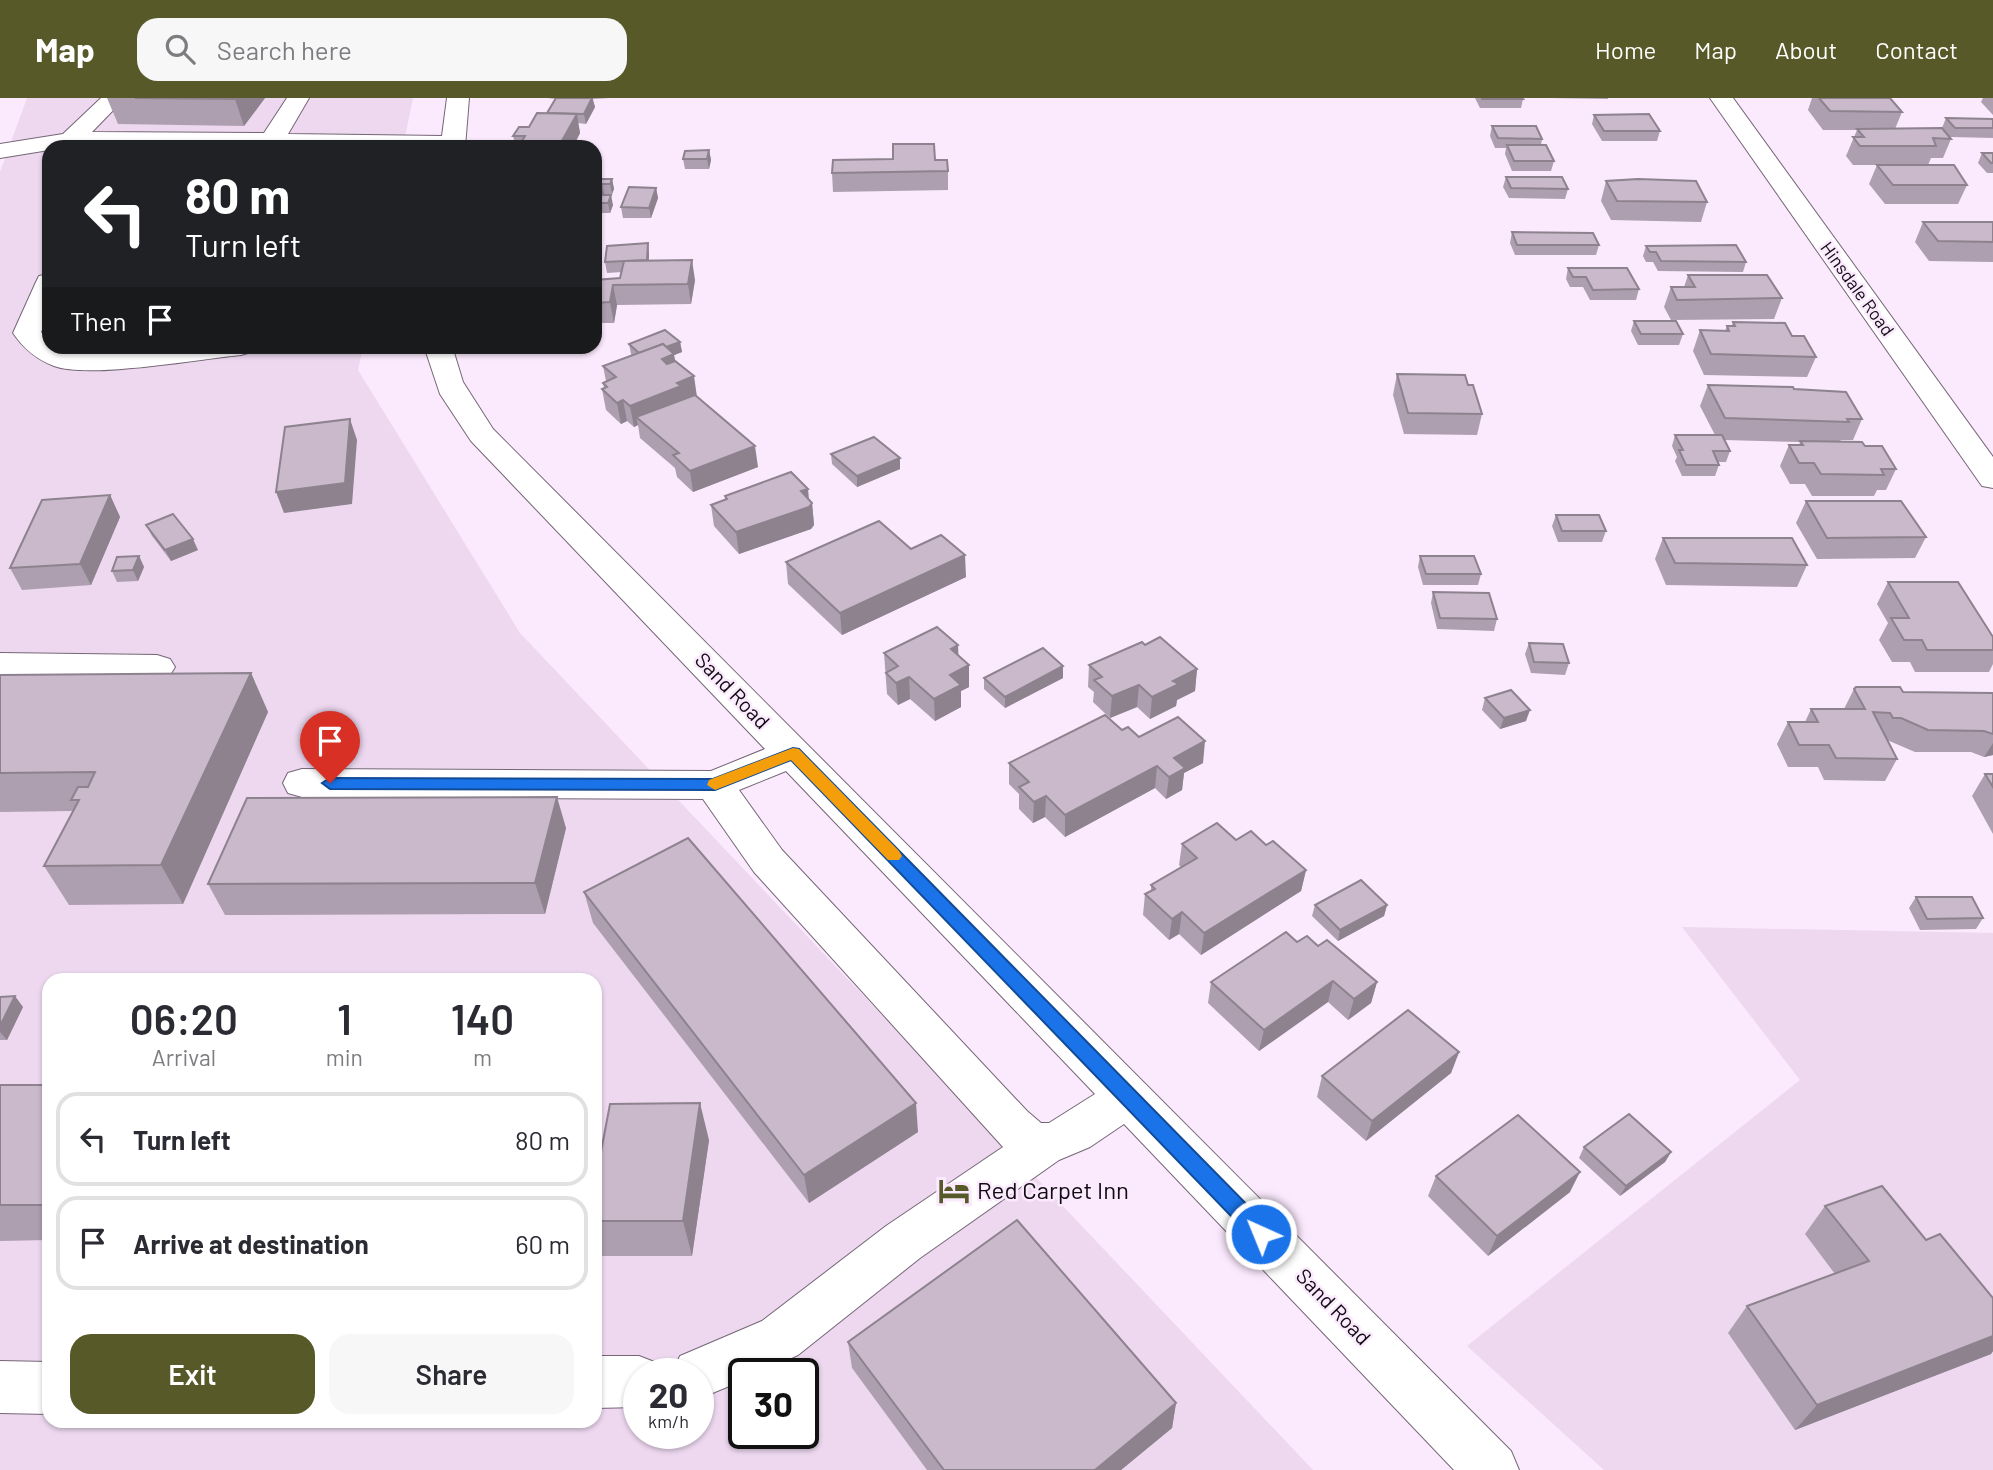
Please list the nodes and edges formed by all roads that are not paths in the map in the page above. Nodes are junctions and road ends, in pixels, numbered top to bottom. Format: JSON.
{"nodes":[{"id":1,"x":114,"y":98,"type":"edge"},
{"id":2,"x":298,"y":98,"type":"edge"},
{"id":3,"x":458,"y":98,"type":"edge"},
{"id":4,"x":1721,"y":98,"type":"edge"},
{"id":5,"x":69,"y":140,"type":"joint"},
{"id":6,"x":272,"y":140,"type":"joint"},
{"id":7,"x":454,"y":140,"type":"edge"},
{"id":8,"x":42,"y":144,"type":"edge"},
{"id":9,"x":0,"y":151,"type":"edge"},
{"id":10,"x":42,"y":298,"type":"edge"},
{"id":11,"x":42,"y":349,"type":"edge"},
{"id":12,"x":52,"y":354,"type":"edge"},
{"id":13,"x":160,"y":354,"type":"edge"},
{"id":14,"x":439,"y":354,"type":"edge"},
{"id":15,"x":1993,"y":479,"type":"edge"},
{"id":16,"x":0,"y":665,"type":"edge"},
{"id":17,"x":157,"y":667,"type":"dead end"},
{"id":18,"x":793,"y":753,"type":"junction"},
{"id":19,"x":302,"y":783,"type":"dead end"},
{"id":20,"x":715,"y":785,"type":"junction"},
{"id":21,"x":1127,"y":1096,"type":"junction"},
{"id":22,"x":1044,"y":1144,"type":"junction"},
{"id":23,"x":714,"y":1367,"type":"edge"},
{"id":24,"x":623,"y":1381,"type":"edge"},
{"id":25,"x":602,"y":1382,"type":"edge"},
{"id":26,"x":0,"y":1387,"type":"edge"},
{"id":27,"x":42,"y":1388,"type":"edge"},
{"id":28,"x":1492,"y":1470,"type":"edge"}],
"edges":[{"from":1,"to":5,"type":"street"},
{"from":2,"to":6,"type":"street"},
{"from":3,"to":7,"type":"street"},
{"from":4,"to":15,"type":"street","name":"Hinsdale Road"},
{"from":5,"to":6,"type":"street"},
{"from":8,"to":9,"type":"street"},
{"from":10,"to":11,"type":"street"},
{"from":12,"to":13,"type":"street"},
{"from":14,"to":18,"type":"street","name":"Sand Road"},
{"from":16,"to":17,"type":"street"},
{"from":18,"to":20,"type":"street"},
{"from":18,"to":21,"type":"street","name":"Sand Road"},
{"from":19,"to":20,"type":"street"},
{"from":20,"to":22,"type":"street"},
{"from":21,"to":22,"type":"street"},
{"from":21,"to":28,"type":"street","name":"Sand Road"},
{"from":22,"to":23,"type":"street"},
{"from":24,"to":25,"type":"street"},
{"from":26,"to":27,"type":"street"}]}
